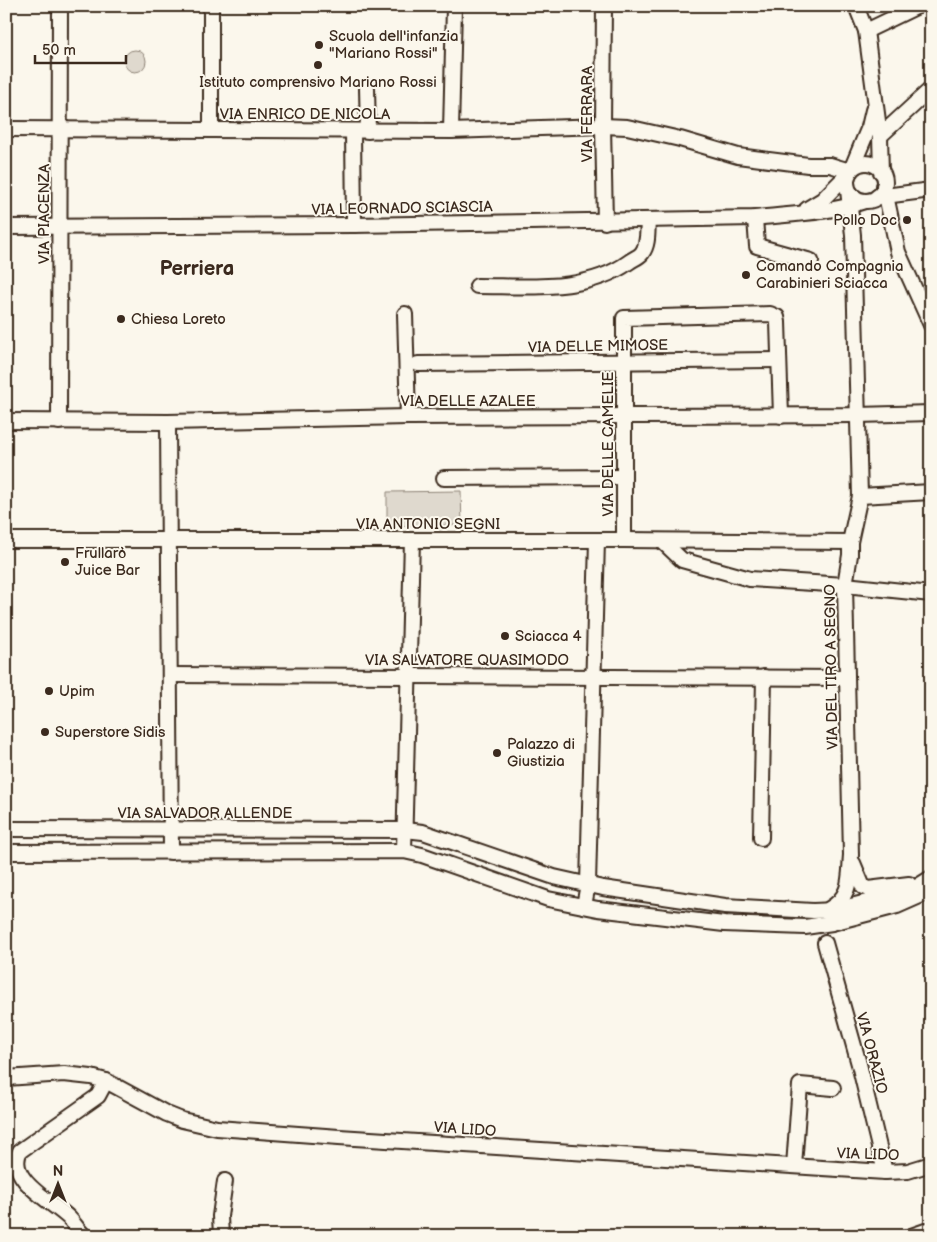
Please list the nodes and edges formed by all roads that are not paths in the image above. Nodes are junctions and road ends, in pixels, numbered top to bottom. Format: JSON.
{"nodes":[{"id":1,"x":60,"y":6,"type":"edge"},
{"id":2,"x":211,"y":6,"type":"edge"},
{"id":3,"x":454,"y":6,"type":"edge"},
{"id":4,"x":604,"y":6,"type":"edge"},
{"id":5,"x":856,"y":6,"type":"edge"},
{"id":6,"x":918,"y":6,"type":"edge"},
{"id":7,"x":866,"y":31,"type":"junction"},
{"id":8,"x":367,"y":88,"type":"dead end"},
{"id":9,"x":931,"y":89,"type":"edge"},
{"id":10,"x":875,"y":102,"type":"junction"},
{"id":11,"x":603,"y":126,"type":"junction"},
{"id":12,"x":6,"y":129,"type":"edge"},
{"id":13,"x":60,"y":129,"type":"junction"},
{"id":14,"x":211,"y":130,"type":"junction"},
{"id":15,"x":353,"y":130,"type":"junction"},
{"id":16,"x":368,"y":130,"type":"junction"},
{"id":17,"x":451,"y":131,"type":"junction"},
{"id":18,"x":880,"y":136,"type":"junction"},
{"id":19,"x":850,"y":171,"type":"junction"},
{"id":20,"x":881,"y":172,"type":"junction"},
{"id":21,"x":848,"y":190,"type":"junction"},
{"id":22,"x":931,"y":190,"type":"edge"},
{"id":23,"x":876,"y":196,"type":"junction"},
{"id":24,"x":851,"y":206,"type":"junction"},
{"id":25,"x":798,"y":214,"type":"junction"},
{"id":26,"x":755,"y":218,"type":"junction"},
{"id":27,"x":648,"y":220,"type":"junction"},
{"id":28,"x":604,"y":222,"type":"junction"},
{"id":29,"x":354,"y":225,"type":"junction"},
{"id":30,"x":6,"y":227,"type":"edge"},
{"id":31,"x":61,"y":228,"type":"junction"},
{"id":32,"x":854,"y":235,"type":"junction"},
{"id":33,"x":811,"y":261,"type":"dead end"},
{"id":34,"x":477,"y":286,"type":"dead end"},
{"id":35,"x":405,"y":314,"type":"dead end"},
{"id":36,"x":624,"y":318,"type":"joint"},
{"id":37,"x":931,"y":325,"type":"edge"},
{"id":38,"x":779,"y":360,"type":"junction"},
{"id":39,"x":624,"y":362,"type":"junction"},
{"id":40,"x":418,"y":364,"type":"dead end"},
{"id":41,"x":931,"y":413,"type":"edge"},
{"id":42,"x":858,"y":415,"type":"junction"},
{"id":43,"x":781,"y":416,"type":"junction"},
{"id":44,"x":408,"y":417,"type":"junction"},
{"id":45,"x":624,"y":417,"type":"junction"},
{"id":46,"x":6,"y":421,"type":"edge"},
{"id":47,"x":58,"y":422,"type":"junction"},
{"id":48,"x":168,"y":422,"type":"junction"},
{"id":49,"x":624,"y":477,"type":"junction"},
{"id":50,"x":444,"y":478,"type":"dead end"},
{"id":51,"x":931,"y":492,"type":"edge"},
{"id":52,"x":860,"y":496,"type":"junction"},
{"id":53,"x":6,"y":540,"type":"edge"},
{"id":54,"x":169,"y":540,"type":"junction"},
{"id":55,"x":412,"y":540,"type":"junction"},
{"id":56,"x":597,"y":540,"type":"junction"},
{"id":57,"x":624,"y":540,"type":"junction"},
{"id":58,"x":662,"y":541,"type":"junction"},
{"id":59,"x":850,"y":542,"type":"junction"},
{"id":60,"x":845,"y":585,"type":"junction"},
{"id":61,"x":931,"y":594,"type":"edge"},
{"id":62,"x":170,"y":675,"type":"junction"},
{"id":63,"x":408,"y":676,"type":"junction"},
{"id":64,"x":593,"y":676,"type":"junction"},
{"id":65,"x":764,"y":678,"type":"junction"},
{"id":66,"x":846,"y":678,"type":"junction"},
{"id":67,"x":6,"y":829,"type":"edge"},
{"id":68,"x":171,"y":829,"type":"junction"},
{"id":69,"x":404,"y":830,"type":"junction"},
{"id":70,"x":761,"y":838,"type":"dead end"},
{"id":71,"x":6,"y":852,"type":"edge"},
{"id":72,"x":172,"y":852,"type":"junction"},
{"id":73,"x":404,"y":852,"type":"junction"},
{"id":74,"x":851,"y":855,"type":"junction"},
{"id":75,"x":929,"y":883,"type":"edge"},
{"id":76,"x":588,"y":884,"type":"junction"},
{"id":77,"x":584,"y":906,"type":"junction"},
{"id":78,"x":826,"y":910,"type":"junction"},
{"id":79,"x":825,"y":943,"type":"dead end"},
{"id":80,"x":6,"y":1078,"type":"edge"},
{"id":81,"x":106,"y":1081,"type":"junction"},
{"id":82,"x":833,"y":1088,"type":"dead end"},
{"id":83,"x":931,"y":1164,"type":"edge"},
{"id":84,"x":794,"y":1166,"type":"junction"},
{"id":85,"x":885,"y":1172,"type":"junction"},
{"id":86,"x":225,"y":1181,"type":"dead end"},
{"id":87,"x":931,"y":1229,"type":"edge"},
{"id":88,"x":85,"y":1236,"type":"edge"},
{"id":89,"x":221,"y":1236,"type":"edge"},
{"id":90,"x":911,"y":1236,"type":"edge"}],
"edges":[{"from":1,"to":13,"type":"street","name":"VIA PIACENZA"},
{"from":2,"to":14,"type":"street"},
{"from":3,"to":17,"type":"street"},
{"from":4,"to":11,"type":"street","name":"VIA FERRARA"},
{"from":5,"to":7,"type":"street"},
{"from":6,"to":7,"type":"street"},
{"from":7,"to":10,"type":"street"},
{"from":8,"to":16,"type":"street"},
{"from":9,"to":18,"type":"street"},
{"from":10,"to":18,"type":"street"},
{"from":10,"to":19,"type":"street"},
{"from":11,"to":17,"type":"street","name":"VIA ENRICO DE NICOLA"},
{"from":11,"to":19,"type":"street","name":"VIA ENRICO DE NICOLA"},
{"from":11,"to":28,"type":"street","name":"VIA FERRARA"},
{"from":12,"to":13,"type":"street","name":"VIA ENRICO DE NICOLA"},
{"from":13,"to":14,"type":"street","name":"VIA ENRICO DE NICOLA"},
{"from":13,"to":31,"type":"street","name":"VIA PIACENZA"},
{"from":14,"to":15,"type":"street","name":"VIA ENRICO DE NICOLA"},
{"from":15,"to":16,"type":"street","name":"VIA ENRICO DE NICOLA"},
{"from":15,"to":29,"type":"street"},
{"from":16,"to":17,"type":"street","name":"VIA ENRICO DE NICOLA"},
{"from":18,"to":20,"type":"street"},
{"from":19,"to":20,"type":"street"},
{"from":19,"to":21,"type":"street"},
{"from":19,"to":25,"type":"street"},
{"from":20,"to":23,"type":"street"},
{"from":21,"to":23,"type":"street"},
{"from":21,"to":24,"type":"street"},
{"from":22,"to":23,"type":"street","name":"VIA LEORNADO SCIASCIA"},
{"from":23,"to":24,"type":"street","name":"VIA LEORNADO SCIASCIA"},
{"from":23,"to":32,"type":"street"},
{"from":23,"to":37,"type":"street"},
{"from":24,"to":25,"type":"street","name":"VIA LEORNADO SCIASCIA"},
{"from":24,"to":32,"type":"street"},
{"from":25,"to":26,"type":"street","name":"VIA LEORNADO SCIASCIA"},
{"from":26,"to":27,"type":"street","name":"VIA LEORNADO SCIASCIA"},
{"from":26,"to":33,"type":"street"},
{"from":27,"to":28,"type":"street","name":"VIA LEORNADO SCIASCIA"},
{"from":27,"to":34,"type":"street"},
{"from":28,"to":29,"type":"street","name":"VIA LEORNADO SCIASCIA"},
{"from":29,"to":31,"type":"street","name":"VIA LEORNADO SCIASCIA"},
{"from":30,"to":31,"type":"street","name":"VIA LEORNADO SCIASCIA"},
{"from":31,"to":47,"type":"street","name":"VIA PIACENZA"},
{"from":32,"to":42,"type":"street","name":"VIA DEL TIRO A SEGNO"},
{"from":35,"to":44,"type":"street"},
{"from":36,"to":38,"type":"street","name":"VIA DELLE MIMOSE"},
{"from":36,"to":39,"type":"street","name":"VIA DELLE CAMELIE"},
{"from":38,"to":39,"type":"street","name":"VIA DELLE MIMOSE"},
{"from":38,"to":43,"type":"street","name":"VIA DELLE MIMOSE"},
{"from":39,"to":40,"type":"street","name":"VIA DELLE MIMOSE"},
{"from":39,"to":45,"type":"street","name":"VIA DELLE CAMELIE"},
{"from":41,"to":42,"type":"street","name":"VIA DELLE AZALEE"},
{"from":42,"to":43,"type":"street","name":"VIA DELLE AZALEE"},
{"from":42,"to":52,"type":"street","name":"VIA DEL TIRO A SEGNO"},
{"from":43,"to":45,"type":"street","name":"VIA DELLE AZALEE"},
{"from":44,"to":45,"type":"street","name":"VIA DELLE AZALEE"},
{"from":44,"to":48,"type":"street","name":"VIA DELLE AZALEE"},
{"from":45,"to":49,"type":"street","name":"VIA DELLE CAMELIE"},
{"from":46,"to":47,"type":"street","name":"VIA DELLE AZALEE"},
{"from":47,"to":48,"type":"street","name":"VIA DELLE AZALEE"},
{"from":48,"to":54,"type":"street"},
{"from":49,"to":50,"type":"street"},
{"from":49,"to":57,"type":"street","name":"VIA DELLE CAMELIE"},
{"from":51,"to":52,"type":"street"},
{"from":52,"to":59,"type":"street","name":"VIA DEL TIRO A SEGNO"},
{"from":53,"to":54,"type":"street","name":"VIA ANTONIO SEGNI"},
{"from":54,"to":55,"type":"street","name":"VIA ANTONIO SEGNI"},
{"from":54,"to":62,"type":"street"},
{"from":55,"to":56,"type":"street","name":"VIA ANTONIO SEGNI"},
{"from":55,"to":63,"type":"street"},
{"from":56,"to":57,"type":"street","name":"VIA ANTONIO SEGNI"},
{"from":56,"to":64,"type":"street"},
{"from":57,"to":58,"type":"street","name":"VIA ANTONIO SEGNI"},
{"from":58,"to":59,"type":"street","name":"VIA ANTONIO SEGNI"},
{"from":58,"to":60,"type":"street"},
{"from":59,"to":60,"type":"street","name":"VIA DEL TIRO A SEGNO"},
{"from":60,"to":61,"type":"street"},
{"from":60,"to":66,"type":"street","name":"VIA DEL TIRO A SEGNO"},
{"from":62,"to":63,"type":"street","name":"VIA SALVATORE QUASIMODO"},
{"from":62,"to":68,"type":"street"},
{"from":63,"to":64,"type":"street","name":"VIA SALVATORE QUASIMODO"},
{"from":63,"to":69,"type":"street"},
{"from":64,"to":65,"type":"street","name":"VIA SALVATORE QUASIMODO"},
{"from":64,"to":76,"type":"street"},
{"from":65,"to":66,"type":"street","name":"VIA SALVATORE QUASIMODO"},
{"from":65,"to":70,"type":"street"},
{"from":66,"to":74,"type":"street","name":"VIA DEL TIRO A SEGNO"},
{"from":67,"to":68,"type":"street","name":"VIA SALVADOR ALLENDE"},
{"from":68,"to":69,"type":"street","name":"VIA SALVADOR ALLENDE"},
{"from":68,"to":72,"type":"street"},
{"from":69,"to":73,"type":"street"},
{"from":69,"to":76,"type":"street","name":"VIA SALVADOR ALLENDE"},
{"from":71,"to":72,"type":"street"},
{"from":72,"to":73,"type":"street"},
{"from":73,"to":77,"type":"street"},
{"from":74,"to":75,"type":"street"},
{"from":74,"to":78,"type":"street","name":"VIA DEL TIRO A SEGNO"},
{"from":75,"to":77,"type":"street"},
{"from":75,"to":78,"type":"street","name":"VIA SALVADOR ALLENDE"},
{"from":76,"to":77,"type":"street"},
{"from":76,"to":78,"type":"street","name":"VIA SALVADOR ALLENDE"},
{"from":79,"to":85,"type":"street","name":"VIA ORAZIO"},
{"from":80,"to":81,"type":"street","name":"VIA LIDO"},
{"from":81,"to":84,"type":"street","name":"VIA LIDO"},
{"from":81,"to":88,"type":"street"},
{"from":82,"to":84,"type":"street"},
{"from":83,"to":85,"type":"street","name":"VIA LIDO"},
{"from":84,"to":85,"type":"street","name":"VIA LIDO"},
{"from":86,"to":89,"type":"street"},
{"from":87,"to":90,"type":"street"}]}
